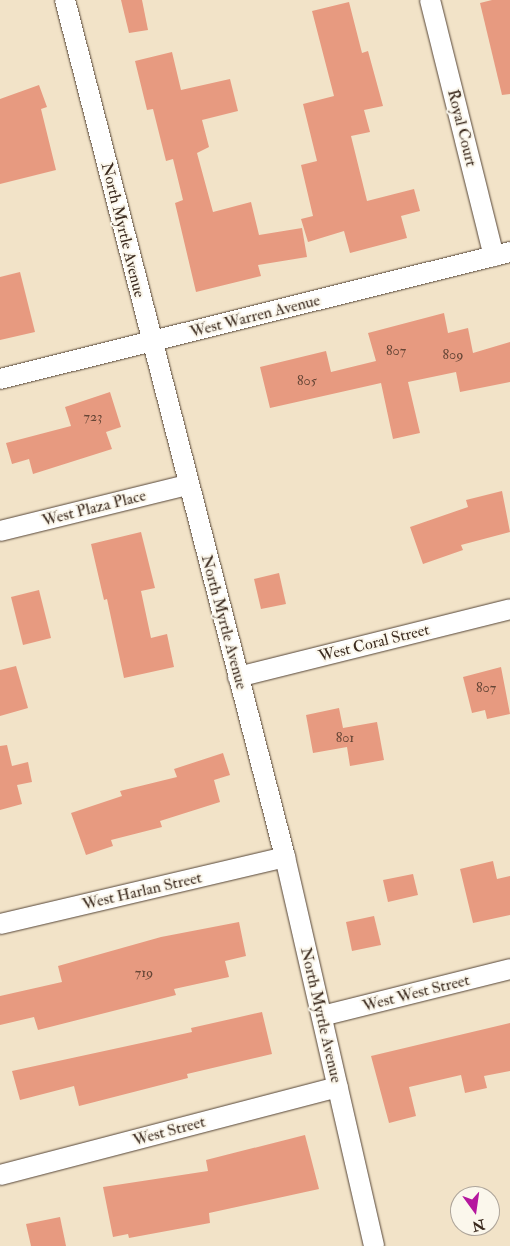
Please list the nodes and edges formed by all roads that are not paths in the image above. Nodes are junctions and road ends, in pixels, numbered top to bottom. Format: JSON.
{"nodes":[{"id":1,"x":65,"y":0,"type":"edge"},
{"id":2,"x":430,"y":0,"type":"edge"},
{"id":3,"x":502,"y":254,"type":"edge"},
{"id":4,"x":151,"y":342,"type":"junction"},
{"id":5,"x":0,"y":379,"type":"edge"},
{"id":6,"x":187,"y":484,"type":"junction"},
{"id":7,"x":0,"y":531,"type":"edge"},
{"id":8,"x":510,"y":609,"type":"edge"},
{"id":9,"x":238,"y":677,"type":"junction"},
{"id":10,"x":285,"y":857,"type":"junction"},
{"id":11,"x":0,"y":924,"type":"edge"},
{"id":12,"x":510,"y":969,"type":"edge"},
{"id":13,"x":322,"y":1016,"type":"junction"},
{"id":14,"x":338,"y":1087,"type":"junction"},
{"id":15,"x":0,"y":1175,"type":"edge"},
{"id":16,"x":374,"y":1246,"type":"edge"}],
"edges":[{"from":1,"to":4,"type":"street","name":"North Myrtle Avenue"},
{"from":2,"to":3,"type":"street","name":"Royal Court"},
{"from":3,"to":4,"type":"street","name":"West Warren Avenue"},
{"from":4,"to":5,"type":"street","name":"West Warren Avenue"},
{"from":4,"to":6,"type":"street","name":"North Myrtle Avenue"},
{"from":6,"to":7,"type":"street","name":"West Plaza Place"},
{"from":6,"to":9,"type":"street","name":"North Myrtle Avenue"},
{"from":8,"to":9,"type":"street","name":"West Coral Street"},
{"from":9,"to":10,"type":"street","name":"North Myrtle Avenue"},
{"from":10,"to":11,"type":"street","name":"West Harlan Street"},
{"from":10,"to":13,"type":"street","name":"North Myrtle Avenue"},
{"from":12,"to":13,"type":"street","name":"West West Street"},
{"from":13,"to":14,"type":"street","name":"North Myrtle Avenue"},
{"from":14,"to":15,"type":"street","name":"West Street"},
{"from":14,"to":16,"type":"street","name":"North Myrtle Avenue"}]}
